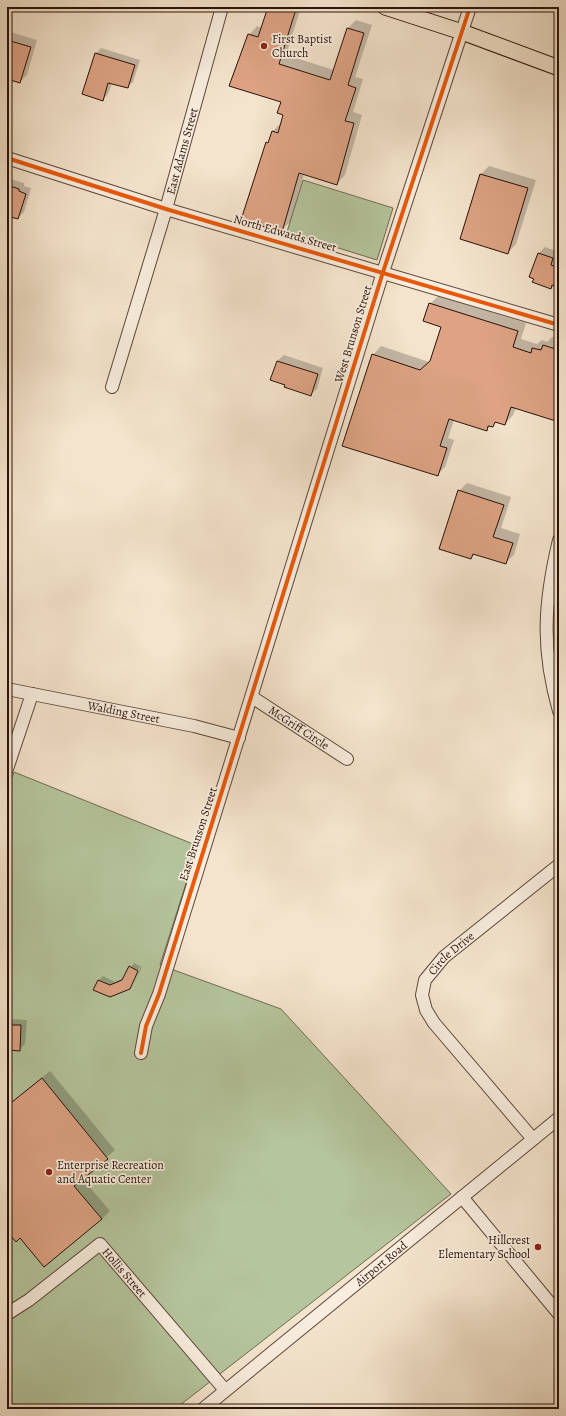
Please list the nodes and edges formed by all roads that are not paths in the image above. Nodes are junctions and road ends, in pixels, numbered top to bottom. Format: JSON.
{"nodes":[{"id":1,"x":222,"y":7,"type":"edge"},
{"id":2,"x":385,"y":7,"type":"edge"},
{"id":3,"x":470,"y":7,"type":"edge"},
{"id":4,"x":462,"y":32,"type":"junction"},
{"id":5,"x":559,"y":68,"type":"edge"},
{"id":6,"x":7,"y":158,"type":"edge"},
{"id":7,"x":166,"y":209,"type":"junction"},
{"id":8,"x":383,"y":272,"type":"junction"},
{"id":9,"x":559,"y":325,"type":"edge"},
{"id":10,"x":112,"y":387,"type":"dead end"},
{"id":11,"x":559,"y":540,"type":"edge"},
{"id":12,"x":555,"y":573,"type":"edge"},
{"id":13,"x":275,"y":622,"type":"joint"},
{"id":14,"x":7,"y":689,"type":"edge"},
{"id":15,"x":32,"y":694,"type":"junction"},
{"id":16,"x":252,"y":697,"type":"junction"},
{"id":17,"x":559,"y":711,"type":"edge"},
{"id":18,"x":239,"y":738,"type":"junction"},
{"id":19,"x":347,"y":759,"type":"dead end"},
{"id":20,"x":7,"y":769,"type":"edge"},
{"id":21,"x":559,"y":865,"type":"edge"},
{"id":22,"x":141,"y":1053,"type":"dead end"},
{"id":23,"x":559,"y":1118,"type":"edge"},
{"id":24,"x":533,"y":1139,"type":"junction"},
{"id":25,"x":462,"y":1197,"type":"junction"},
{"id":26,"x":7,"y":1314,"type":"edge"},
{"id":27,"x":559,"y":1314,"type":"edge"},
{"id":28,"x":225,"y":1390,"type":"junction"},
{"id":29,"x":203,"y":1409,"type":"edge"}],
"edges":[{"from":1,"to":7,"type":"street","name":"East Adams Street"},
{"from":2,"to":4,"type":"main road"},
{"from":3,"to":4,"type":"street","name":"West Brunson Street"},
{"from":4,"to":5,"type":"main road"},
{"from":4,"to":8,"type":"street","name":"West Brunson Street"},
{"from":6,"to":7,"type":"street","name":"North Edwards Street"},
{"from":7,"to":8,"type":"street","name":"North Edwards Street"},
{"from":7,"to":10,"type":"street","name":"East Adams Street"},
{"from":8,"to":9,"type":"street","name":"North Edwards Street"},
{"from":8,"to":13,"type":"street","name":"West Brunson Street"},
{"from":11,"to":12,"type":"street"},
{"from":12,"to":17,"type":"street"},
{"from":13,"to":16,"type":"street","name":"East Brunson Street"},
{"from":14,"to":15,"type":"street","name":"Walding Street"},
{"from":15,"to":18,"type":"street","name":"Walding Street"},
{"from":15,"to":20,"type":"street"},
{"from":16,"to":18,"type":"street","name":"East Brunson Street"},
{"from":16,"to":19,"type":"street","name":"McGriff Circle"},
{"from":18,"to":22,"type":"street","name":"East Brunson Street"},
{"from":21,"to":24,"type":"street","name":"Circle Drive"},
{"from":23,"to":24,"type":"street","name":"Airport Road"},
{"from":24,"to":25,"type":"street","name":"Airport Road"},
{"from":25,"to":27,"type":"street"},
{"from":25,"to":28,"type":"street","name":"Airport Road"},
{"from":26,"to":28,"type":"street","name":"Hollis Street"},
{"from":28,"to":29,"type":"street","name":"Airport Road"}]}
